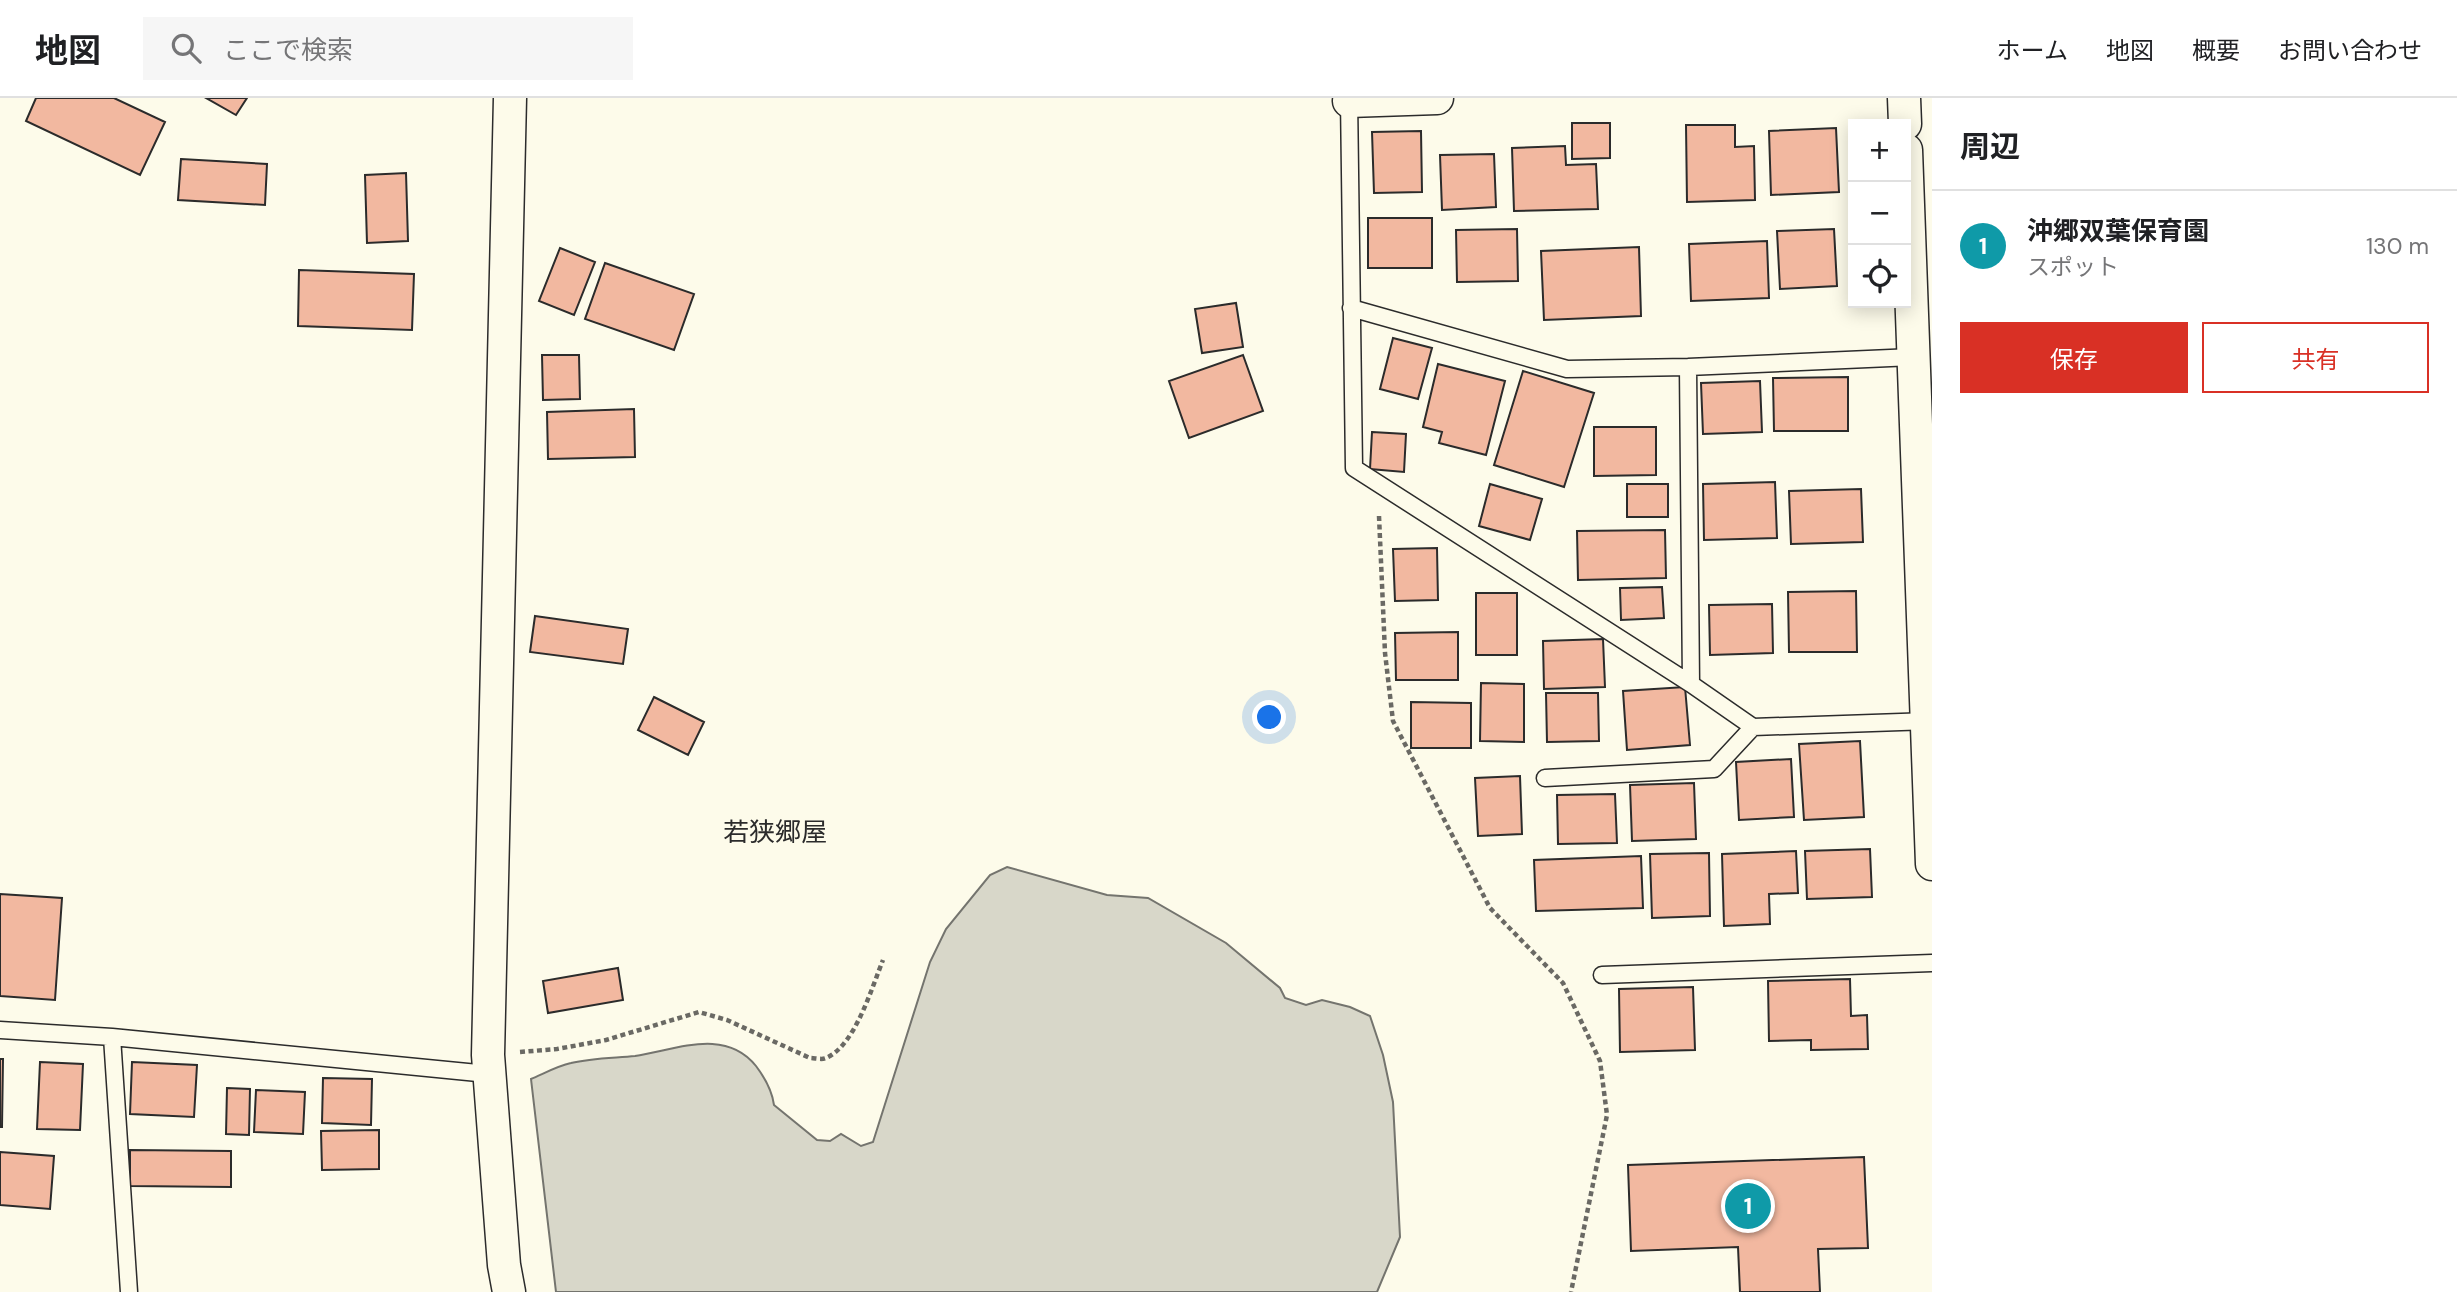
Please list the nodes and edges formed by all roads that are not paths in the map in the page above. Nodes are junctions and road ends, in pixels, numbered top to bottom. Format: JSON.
{"nodes":[{"id":1,"x":510,"y":98,"type":"edge"},
{"id":2,"x":1437,"y":98,"type":"edge"},
{"id":3,"x":1904,"y":98,"type":"edge"},
{"id":4,"x":1349,"y":100,"type":"edge"},
{"id":5,"x":1905,"y":119,"type":"edge"},
{"id":6,"x":1907,"y":182,"type":"edge"},
{"id":7,"x":1351,"y":308,"type":"junction"},
{"id":8,"x":1913,"y":357,"type":"junction"},
{"id":9,"x":1688,"y":367,"type":"junction"},
{"id":10,"x":1691,"y":684,"type":"junction"},
{"id":11,"x":1929,"y":721,"type":"edge"},
{"id":12,"x":1753,"y":727,"type":"junction"},
{"id":13,"x":1545,"y":778,"type":"dead end"},
{"id":14,"x":1932,"y":864,"type":"edge"},
{"id":15,"x":1932,"y":963,"type":"edge"},
{"id":16,"x":1602,"y":975,"type":"dead end"},
{"id":17,"x":0,"y":1030,"type":"edge"},
{"id":18,"x":112,"y":1037,"type":"junction"},
{"id":19,"x":488,"y":1064,"type":"junction"},
{"id":20,"x":129,"y":1292,"type":"edge"},
{"id":21,"x":509,"y":1292,"type":"edge"}],
"edges":[{"from":1,"to":19,"type":"street"},
{"from":2,"to":4,"type":"street"},
{"from":3,"to":5,"type":"street"},
{"from":4,"to":7,"type":"lane"},
{"from":6,"to":8,"type":"street"},
{"from":7,"to":9,"type":"lane"},
{"from":7,"to":10,"type":"lane"},
{"from":8,"to":9,"type":"lane"},
{"from":8,"to":11,"type":"street"},
{"from":9,"to":10,"type":"lane"},
{"from":10,"to":12,"type":"lane"},
{"from":11,"to":12,"type":"lane"},
{"from":11,"to":14,"type":"street"},
{"from":12,"to":13,"type":"lane"},
{"from":15,"to":16,"type":"lane"},
{"from":17,"to":18,"type":"lane"},
{"from":18,"to":19,"type":"lane"},
{"from":18,"to":20,"type":"lane"},
{"from":19,"to":21,"type":"street"}]}
